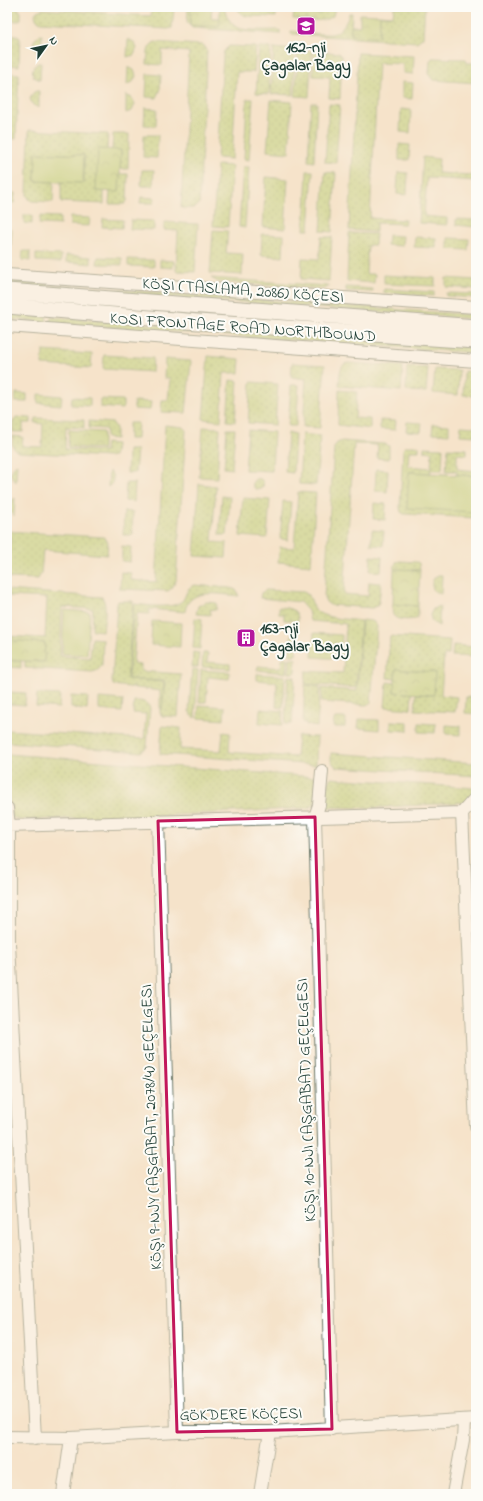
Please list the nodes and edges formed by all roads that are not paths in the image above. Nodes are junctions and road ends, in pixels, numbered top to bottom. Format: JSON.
{"nodes":[{"id":1,"x":7,"y":275,"type":"edge"},
{"id":2,"x":7,"y":291,"type":"edge"},
{"id":3,"x":7,"y":306,"type":"edge"},
{"id":4,"x":476,"y":307,"type":"edge"},
{"id":5,"x":7,"y":326,"type":"edge"},
{"id":6,"x":476,"y":327,"type":"edge"},
{"id":7,"x":476,"y":341,"type":"edge"},
{"id":8,"x":476,"y":361,"type":"edge"},
{"id":9,"x":322,"y":772,"type":"dead end"},
{"id":10,"x":476,"y":797,"type":"edge"},
{"id":11,"x":7,"y":808,"type":"edge"},
{"id":12,"x":462,"y":813,"type":"junction"},
{"id":13,"x":315,"y":817,"type":"junction"},
{"id":14,"x":158,"y":821,"type":"junction"},
{"id":15,"x":8,"y":826,"type":"edge"},
{"id":16,"x":476,"y":1126,"type":"edge"},
{"id":17,"x":470,"y":1420,"type":"edge"},
{"id":18,"x":332,"y":1429,"type":"junction"},
{"id":19,"x":177,"y":1432,"type":"junction"},
{"id":20,"x":270,"y":1432,"type":"junction"},
{"id":21,"x":7,"y":1437,"type":"edge"},
{"id":22,"x":35,"y":1438,"type":"junction"},
{"id":23,"x":71,"y":1438,"type":"junction"},
{"id":24,"x":63,"y":1494,"type":"edge"},
{"id":25,"x":260,"y":1494,"type":"edge"},
{"id":26,"x":453,"y":1494,"type":"edge"}],
"edges":[{"from":1,"to":4,"type":"street"},
{"from":2,"to":6,"type":"main road","name":"KÖŞI (TASLAMA, 2086) KÖÇESI"},
{"from":3,"to":7,"type":"main road","name":"KÖŞI (TASLAMA, 2086) KÖÇESI"},
{"from":5,"to":8,"type":"street","name":"KOSI FRONTAGE ROAD NORTHBOUND"},
{"from":9,"to":13,"type":"street","name":"KÖŞI 10-NJI (AŞGABAT) GEÇELGESI"},
{"from":10,"to":12,"type":"street"},
{"from":11,"to":15,"type":"street"},
{"from":12,"to":13,"type":"street"},
{"from":12,"to":16,"type":"street"},
{"from":13,"to":14,"type":"street"},
{"from":13,"to":18,"type":"street","name":"KÖŞI 10-NJI (AŞGABAT) GEÇELGESI"},
{"from":14,"to":15,"type":"street"},
{"from":14,"to":19,"type":"street","name":"KÖŞI 9-NJY (AŞGABAT, 2078/4) GEÇELGESI"},
{"from":15,"to":22,"type":"street"},
{"from":17,"to":18,"type":"street","name":"GÖKDERE KÖÇESI"},
{"from":17,"to":26,"type":"street"},
{"from":18,"to":20,"type":"street","name":"GÖKDERE KÖÇESI"},
{"from":19,"to":20,"type":"street","name":"GÖKDERE KÖÇESI"},
{"from":19,"to":23,"type":"street","name":"GÖKDERE KÖÇESI"},
{"from":20,"to":25,"type":"street"},
{"from":21,"to":22,"type":"street","name":"GÖKDERE KÖÇESI"},
{"from":22,"to":23,"type":"street","name":"GÖKDERE KÖÇESI"},
{"from":23,"to":24,"type":"street"}]}
